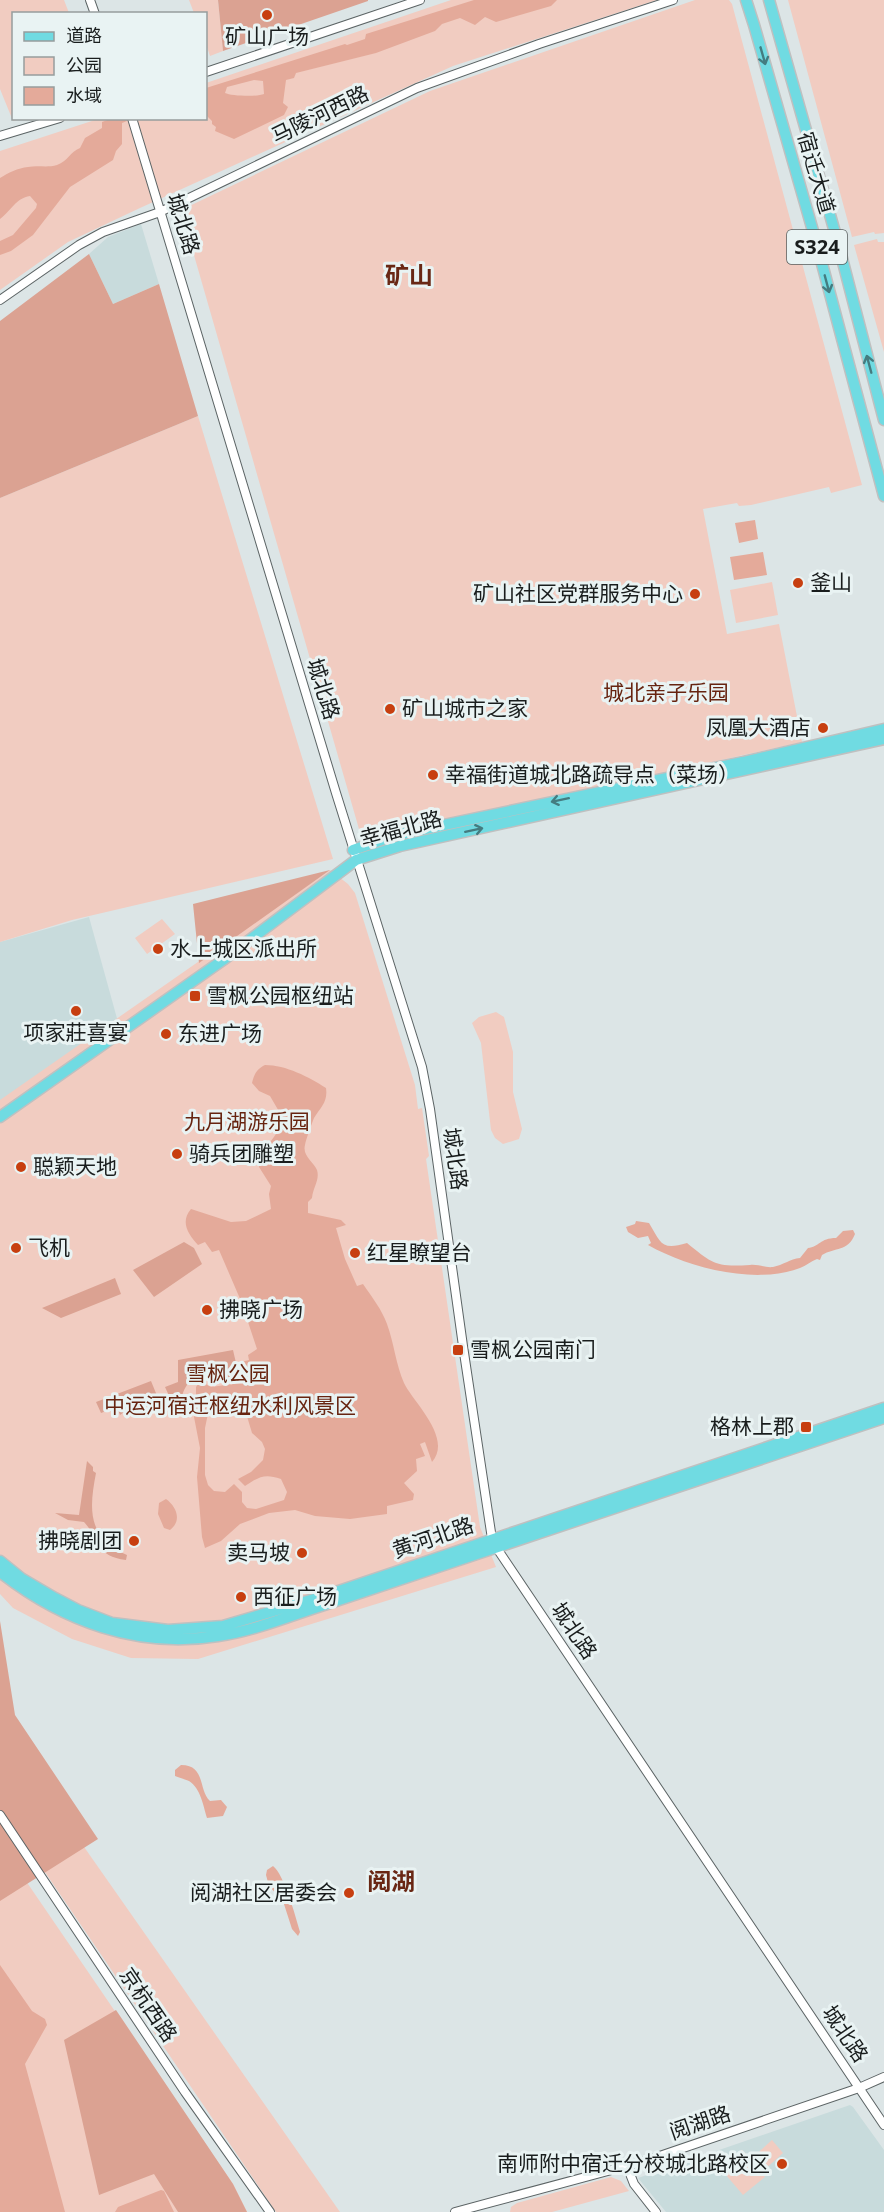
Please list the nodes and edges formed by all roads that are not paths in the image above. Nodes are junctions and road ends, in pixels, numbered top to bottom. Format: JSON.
{"nodes":[{"id":1,"x":420,"y":0,"type":"edge"},
{"id":2,"x":673,"y":0,"type":"edge"},
{"id":3,"x":746,"y":0,"type":"edge"},
{"id":4,"x":769,"y":0,"type":"edge"},
{"id":5,"x":207,"y":72,"type":"edge"},
{"id":6,"x":54,"y":120,"type":"edge"},
{"id":7,"x":133,"y":120,"type":"edge"},
{"id":8,"x":1,"y":137,"type":"edge"},
{"id":9,"x":160,"y":212,"type":"junction"},
{"id":10,"x":0,"y":300,"type":"edge"},
{"id":11,"x":884,"y":420,"type":"edge"},
{"id":12,"x":884,"y":496,"type":"edge"},
{"id":13,"x":884,"y":729,"type":"edge"},
{"id":14,"x":884,"y":739,"type":"edge"},
{"id":15,"x":355,"y":855,"type":"junction"},
{"id":16,"x":0,"y":1117,"type":"edge"},
{"id":17,"x":884,"y":1408,"type":"edge"},
{"id":18,"x":884,"y":1418,"type":"edge"},
{"id":19,"x":494,"y":1543,"type":"junction"},
{"id":20,"x":0,"y":1561,"type":"edge"},
{"id":21,"x":0,"y":1572,"type":"edge"},
{"id":22,"x":0,"y":1815,"type":"edge"},
{"id":23,"x":884,"y":2077,"type":"edge"},
{"id":24,"x":859,"y":2088,"type":"junction"},
{"id":25,"x":884,"y":2125,"type":"edge"},
{"id":26,"x":627,"y":2166,"type":"junction"},
{"id":27,"x":270,"y":2212,"type":"edge"},
{"id":28,"x":455,"y":2212,"type":"edge"},
{"id":29,"x":656,"y":2212,"type":"edge"}],
"edges":[{"from":1,"to":5,"type":"street"},
{"from":2,"to":9,"type":"street","name":"马陵河西路"},
{"from":3,"to":12,"type":"main road","name":"宿迁大道","number":"S324","one_way":true},
{"from":11,"to":4,"type":"main road","name":"宿迁大道","number":"S324","one_way":true},
{"from":6,"to":8,"type":"street"},
{"from":7,"to":9,"type":"street","name":"城北路"},
{"from":9,"to":10,"type":"street","name":"马陵河西路"},
{"from":9,"to":15,"type":"street","name":"城北路"},
{"from":13,"to":15,"type":"main road","name":"幸福北路","one_way":true},
{"from":15,"to":14,"type":"main road","name":"幸福北路","one_way":true},
{"from":15,"to":16,"type":"main road","name":"幸福北路"},
{"from":15,"to":19,"type":"street","name":"城北路"},
{"from":17,"to":19,"type":"main road","name":"黄河北路"},
{"from":18,"to":19,"type":"main road","name":"黄河北路"},
{"from":19,"to":20,"type":"main road","name":"黄河北路"},
{"from":19,"to":21,"type":"main road","name":"黄河北路"},
{"from":19,"to":24,"type":"street","name":"城北路"},
{"from":22,"to":27,"type":"street","name":"京杭西路"},
{"from":23,"to":24,"type":"street","name":"阅湖路"},
{"from":24,"to":25,"type":"street","name":"城北路"},
{"from":24,"to":26,"type":"street","name":"阅湖路"},
{"from":26,"to":28,"type":"street","name":"阅湖路"},
{"from":26,"to":29,"type":"street"}]}
